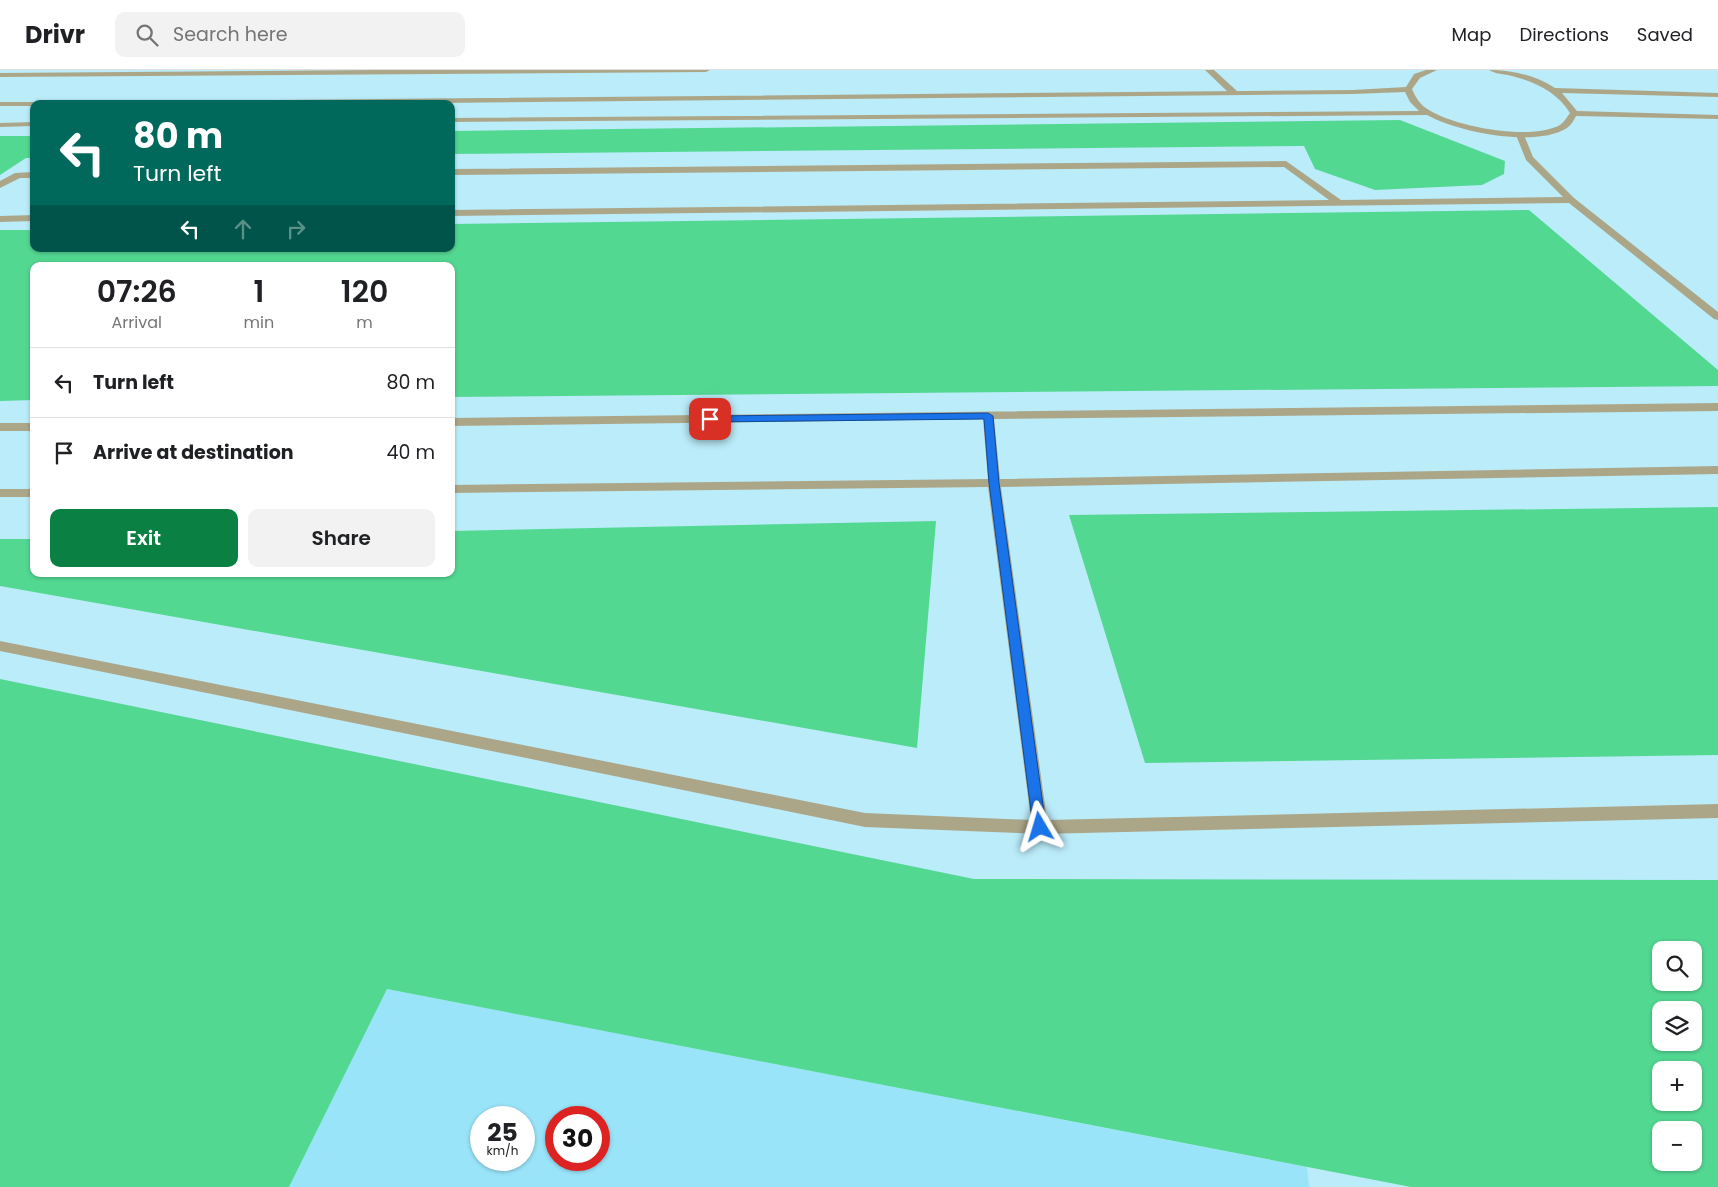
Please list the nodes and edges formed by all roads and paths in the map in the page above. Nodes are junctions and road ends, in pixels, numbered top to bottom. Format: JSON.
{"nodes":[{"id":1,"x":706,"y":70,"type":"edge"},
{"id":2,"x":1209,"y":70,"type":"edge"},
{"id":3,"x":1433,"y":70,"type":"edge"},
{"id":4,"x":1493,"y":70,"type":"edge"},
{"id":5,"x":596,"y":71,"type":"edge"},
{"id":6,"x":0,"y":74,"type":"edge"},
{"id":7,"x":1408,"y":90,"type":"junction"},
{"id":8,"x":1554,"y":90,"type":"junction"},
{"id":9,"x":1234,"y":92,"type":"junction"},
{"id":10,"x":1718,"y":95,"type":"edge"},
{"id":11,"x":447,"y":100,"type":"edge"},
{"id":12,"x":0,"y":104,"type":"edge"},
{"id":13,"x":30,"y":104,"type":"edge"},
{"id":14,"x":1428,"y":112,"type":"junction"},
{"id":15,"x":1574,"y":113,"type":"junction"},
{"id":16,"x":1718,"y":117,"type":"edge"},
{"id":17,"x":455,"y":120,"type":"edge"},
{"id":18,"x":30,"y":124,"type":"edge"},
{"id":19,"x":0,"y":125,"type":"edge"},
{"id":20,"x":1520,"y":135,"type":"junction"},
{"id":21,"x":455,"y":172,"type":"edge"},
{"id":22,"x":30,"y":175,"type":"edge"},
{"id":23,"x":0,"y":185,"type":"edge"},
{"id":24,"x":1571,"y":200,"type":"junction"},
{"id":25,"x":1339,"y":203,"type":"junction"},
{"id":26,"x":455,"y":214,"type":"edge"},
{"id":27,"x":30,"y":218,"type":"edge"},
{"id":28,"x":0,"y":219,"type":"edge"},
{"id":29,"x":1718,"y":317,"type":"edge"},
{"id":30,"x":1718,"y":407,"type":"edge"},
{"id":31,"x":988,"y":416,"type":"junction"},
{"id":32,"x":455,"y":422,"type":"edge"},
{"id":33,"x":30,"y":426,"type":"edge"},
{"id":34,"x":0,"y":427,"type":"edge"},
{"id":35,"x":1718,"y":470,"type":"edge"},
{"id":36,"x":994,"y":483,"type":"junction"},
{"id":37,"x":455,"y":489,"type":"edge"},
{"id":38,"x":0,"y":493,"type":"edge"},
{"id":39,"x":30,"y":493,"type":"edge"},
{"id":40,"x":0,"y":646,"type":"edge"},
{"id":41,"x":1718,"y":812,"type":"edge"},
{"id":42,"x":1040,"y":827,"type":"junction"}],
"edges":[{"from":1,"to":5,"type":"street"},
{"from":2,"to":9,"type":"street"},
{"from":3,"to":7,"type":"street"},
{"from":4,"to":8,"type":"street"},
{"from":5,"to":6,"type":"street"},
{"from":7,"to":9,"type":"street"},
{"from":7,"to":14,"type":"street"},
{"from":8,"to":10,"type":"street"},
{"from":8,"to":15,"type":"street"},
{"from":9,"to":11,"type":"street"},
{"from":12,"to":13,"type":"street"},
{"from":14,"to":17,"type":"street"},
{"from":14,"to":20,"type":"street"},
{"from":15,"to":16,"type":"street"},
{"from":15,"to":20,"type":"street"},
{"from":18,"to":19,"type":"street"},
{"from":20,"to":24,"type":"street"},
{"from":21,"to":25,"type":"street"},
{"from":22,"to":23,"type":"street"},
{"from":24,"to":25,"type":"street"},
{"from":24,"to":29,"type":"street"},
{"from":25,"to":26,"type":"street"},
{"from":27,"to":28,"type":"street"},
{"from":30,"to":31,"type":"street"},
{"from":31,"to":32,"type":"street"},
{"from":31,"to":36,"type":"street"},
{"from":33,"to":34,"type":"street"},
{"from":35,"to":36,"type":"street"},
{"from":36,"to":37,"type":"street"},
{"from":36,"to":42,"type":"street"},
{"from":38,"to":39,"type":"street"},
{"from":40,"to":42,"type":"street"},
{"from":41,"to":42,"type":"street"}]}
